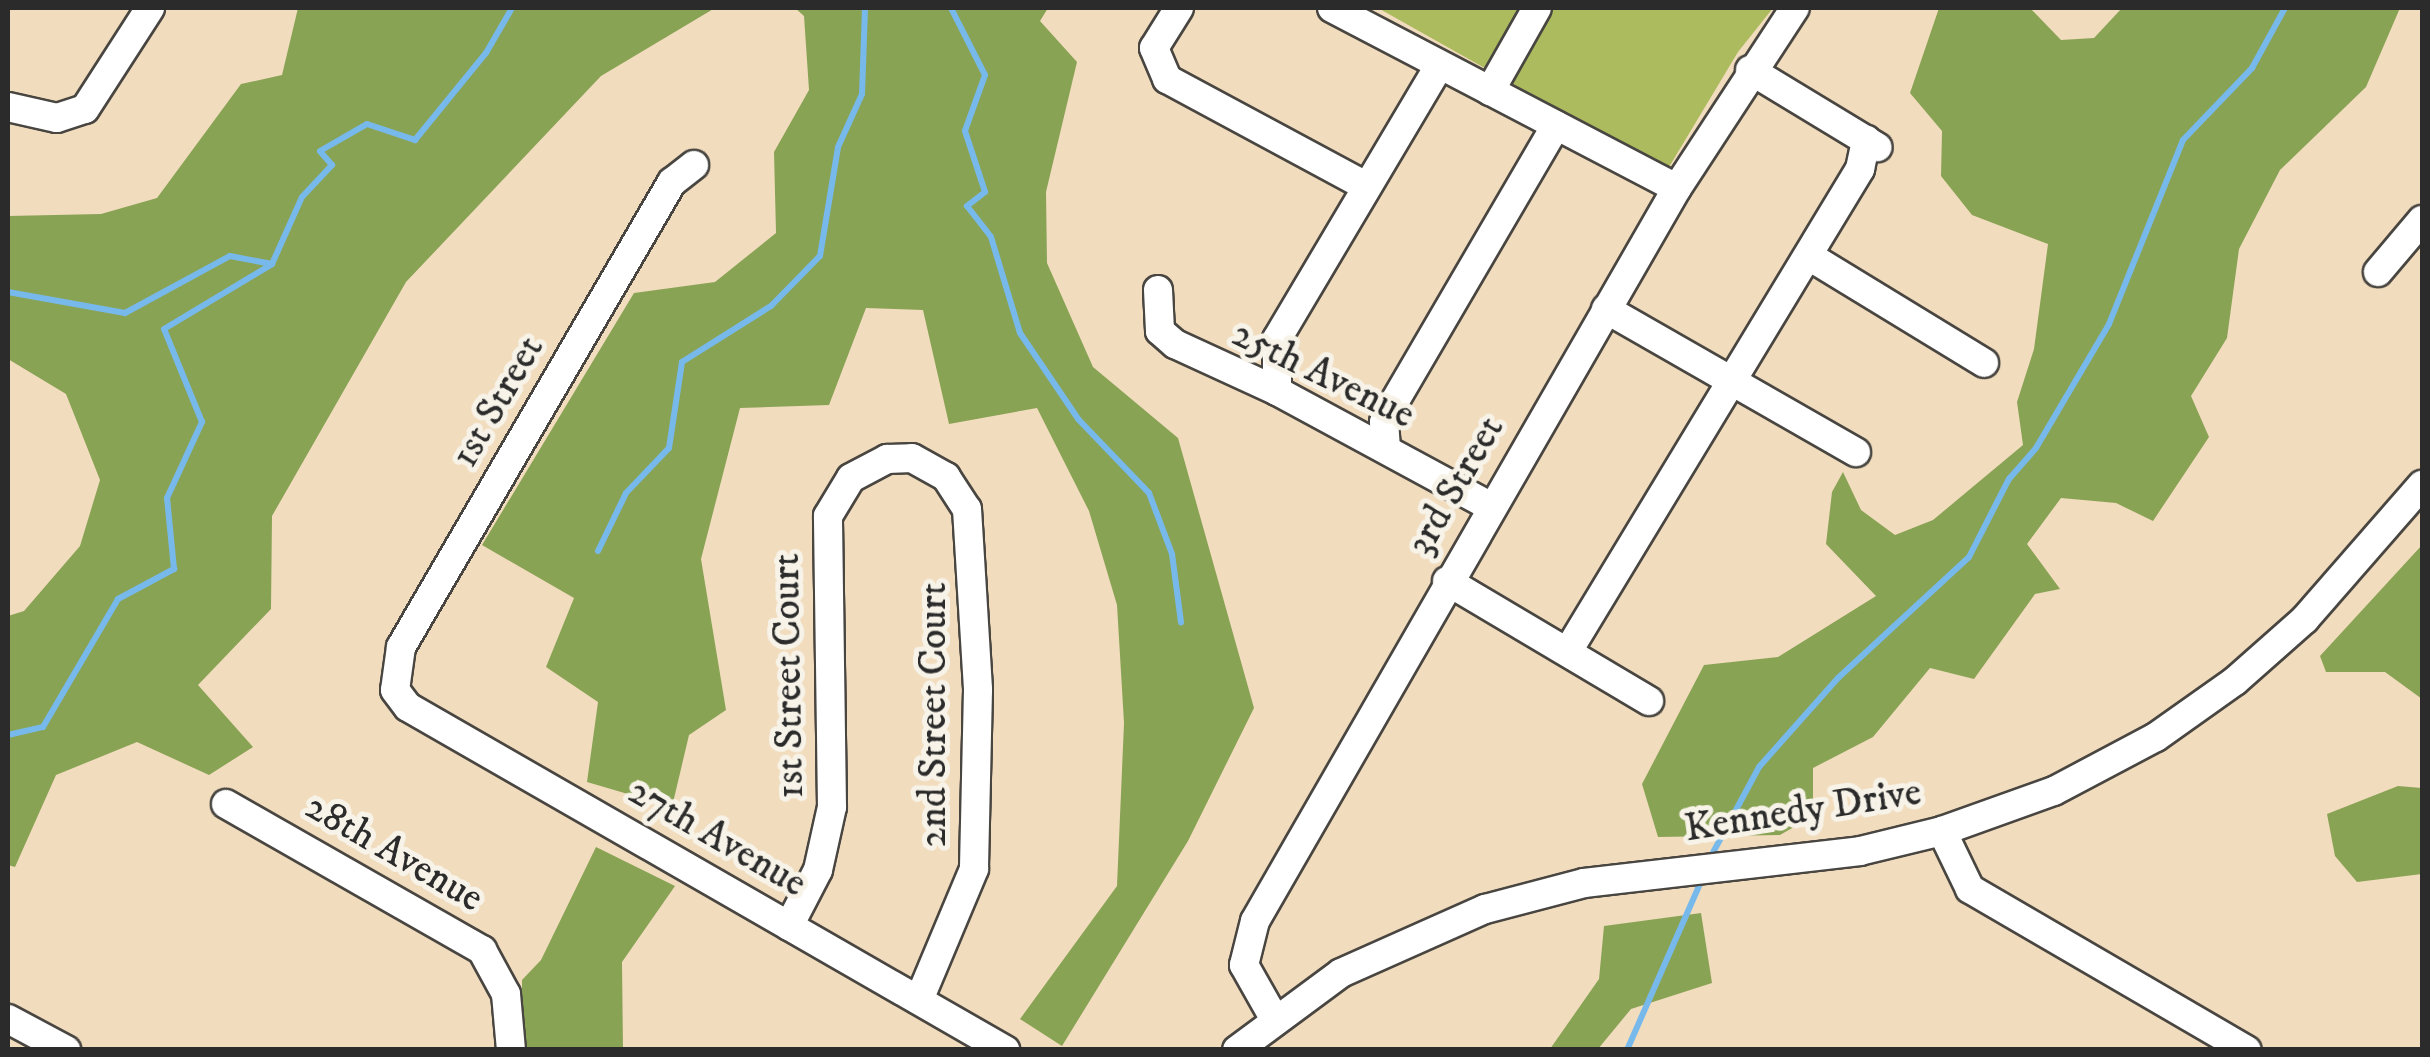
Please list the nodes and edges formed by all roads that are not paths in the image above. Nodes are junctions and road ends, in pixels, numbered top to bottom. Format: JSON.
{"nodes":[{"id":1,"x":150,"y":8,"type":"edge"},
{"id":2,"x":1179,"y":8,"type":"edge"},
{"id":3,"x":1332,"y":8,"type":"edge"},
{"id":4,"x":1538,"y":8,"type":"edge"},
{"id":5,"x":1795,"y":8,"type":"edge"},
{"id":6,"x":1439,"y":66,"type":"junction"},
{"id":7,"x":1750,"y":70,"type":"junction"},
{"id":8,"x":1490,"y":91,"type":"junction"},
{"id":9,"x":8,"y":107,"type":"edge"},
{"id":10,"x":1556,"y":126,"type":"junction"},
{"id":11,"x":694,"y":165,"type":"dead end"},
{"id":12,"x":1366,"y":186,"type":"junction"},
{"id":13,"x":1676,"y":188,"type":"junction"},
{"id":14,"x":2422,"y":220,"type":"edge"},
{"id":15,"x":1808,"y":256,"type":"junction"},
{"id":16,"x":2378,"y":272,"type":"dead end"},
{"id":17,"x":1158,"y":290,"type":"dead end"},
{"id":18,"x":1606,"y":309,"type":"junction"},
{"id":19,"x":1984,"y":363,"type":"dead end"},
{"id":20,"x":1733,"y":384,"type":"junction"},
{"id":21,"x":1277,"y":391,"type":"junction"},
{"id":22,"x":1386,"y":450,"type":"junction"},
{"id":23,"x":1856,"y":452,"type":"dead end"},
{"id":24,"x":899,"y":457,"type":"joint"},
{"id":25,"x":2422,"y":485,"type":"edge"},
{"id":26,"x":1490,"y":506,"type":"junction"},
{"id":27,"x":1447,"y":581,"type":"junction"},
{"id":28,"x":1568,"y":652,"type":"junction"},
{"id":29,"x":395,"y":690,"type":"joint"},
{"id":30,"x":1650,"y":700,"type":"dead end"},
{"id":31,"x":226,"y":804,"type":"dead end"},
{"id":32,"x":1942,"y":831,"type":"junction"},
{"id":33,"x":789,"y":926,"type":"junction"},
{"id":34,"x":919,"y":1000,"type":"junction"},
{"id":35,"x":1274,"y":1018,"type":"junction"},
{"id":36,"x":8,"y":1019,"type":"edge"},
{"id":37,"x":66,"y":1050,"type":"edge"},
{"id":38,"x":511,"y":1050,"type":"edge"},
{"id":39,"x":1006,"y":1050,"type":"edge"},
{"id":40,"x":1237,"y":1050,"type":"edge"},
{"id":41,"x":2247,"y":1050,"type":"edge"}],
"edges":[{"from":1,"to":9,"type":"street"},
{"from":2,"to":12,"type":"street"},
{"from":3,"to":6,"type":"street"},
{"from":4,"to":8,"type":"street"},
{"from":5,"to":7,"type":"street","name":"3rd Street"},
{"from":6,"to":8,"type":"street"},
{"from":6,"to":12,"type":"street"},
{"from":7,"to":13,"type":"street","name":"3rd Street"},
{"from":7,"to":15,"type":"street"},
{"from":8,"to":10,"type":"street"},
{"from":10,"to":13,"type":"street"},
{"from":10,"to":22,"type":"street"},
{"from":11,"to":29,"type":"street","name":"1st Street"},
{"from":12,"to":21,"type":"street"},
{"from":13,"to":18,"type":"street","name":"3rd Street"},
{"from":14,"to":16,"type":"street"},
{"from":15,"to":19,"type":"street"},
{"from":15,"to":20,"type":"street"},
{"from":17,"to":21,"type":"street","name":"25th Avenue"},
{"from":18,"to":20,"type":"street"},
{"from":18,"to":26,"type":"street","name":"3rd Street"},
{"from":20,"to":23,"type":"street"},
{"from":20,"to":28,"type":"street"},
{"from":21,"to":22,"type":"street","name":"25th Avenue"},
{"from":22,"to":26,"type":"street","name":"25th Avenue"},
{"from":24,"to":33,"type":"street","name":"1st Street Court"},
{"from":24,"to":34,"type":"street","name":"2nd Street Court"},
{"from":25,"to":32,"type":"street","name":"Kennedy Drive"},
{"from":26,"to":27,"type":"street","name":"3rd Street"},
{"from":27,"to":28,"type":"street"},
{"from":27,"to":35,"type":"street","name":"3rd Street"},
{"from":28,"to":30,"type":"street"},
{"from":29,"to":33,"type":"street","name":"27th Avenue"},
{"from":31,"to":38,"type":"street","name":"28th Avenue"},
{"from":32,"to":35,"type":"street","name":"Kennedy Drive"},
{"from":32,"to":41,"type":"street"},
{"from":33,"to":34,"type":"street","name":"27th Avenue"},
{"from":34,"to":39,"type":"street","name":"27th Avenue"},
{"from":35,"to":40,"type":"street","name":"Kennedy Drive"},
{"from":36,"to":37,"type":"street"}]}
